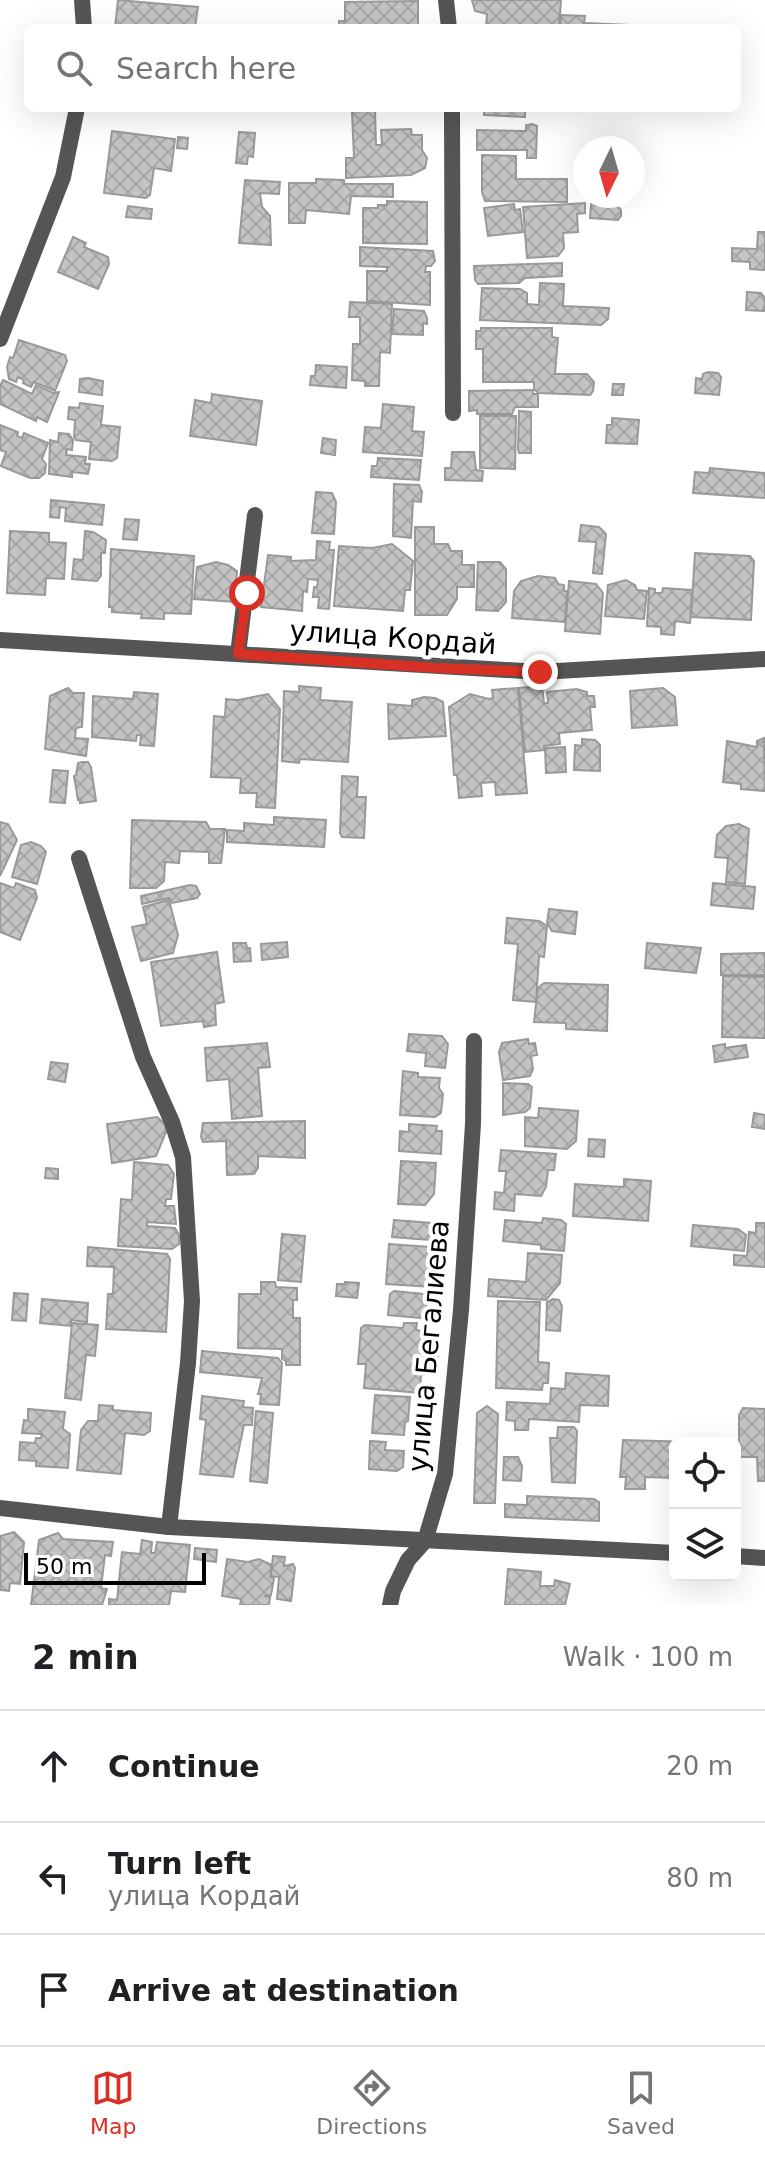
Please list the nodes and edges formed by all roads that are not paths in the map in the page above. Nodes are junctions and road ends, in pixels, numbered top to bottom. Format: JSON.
{"nodes":[{"id":1,"x":82,"y":0,"type":"edge"},
{"id":2,"x":446,"y":0,"type":"edge"},
{"id":3,"x":84,"y":24,"type":"edge"},
{"id":4,"x":449,"y":24,"type":"edge"},
{"id":5,"x":76,"y":112,"type":"edge"},
{"id":6,"x":452,"y":112,"type":"edge"},
{"id":7,"x":0,"y":339,"type":"edge"},
{"id":8,"x":453,"y":413,"type":"dead end"},
{"id":9,"x":255,"y":515,"type":"dead end"},
{"id":10,"x":0,"y":640,"type":"edge"},
{"id":11,"x":238,"y":654,"type":"junction"},
{"id":12,"x":765,"y":659,"type":"edge"},
{"id":13,"x":79,"y":858,"type":"dead end"},
{"id":14,"x":474,"y":1041,"type":"dead end"},
{"id":15,"x":0,"y":1508,"type":"edge"},
{"id":16,"x":169,"y":1527,"type":"junction"},
{"id":17,"x":425,"y":1541,"type":"junction"},
{"id":18,"x":669,"y":1553,"type":"edge"},
{"id":19,"x":741,"y":1556,"type":"edge"},
{"id":20,"x":765,"y":1558,"type":"edge"},
{"id":21,"x":390,"y":1605,"type":"edge"}],
"edges":[{"from":1,"to":3,"type":"street"},
{"from":2,"to":4,"type":"street"},
{"from":5,"to":7,"type":"street"},
{"from":6,"to":8,"type":"street"},
{"from":9,"to":11,"type":"street"},
{"from":10,"to":11,"type":"street","name":"улица Кордай"},
{"from":11,"to":12,"type":"street","name":"улица Кордай"},
{"from":13,"to":16,"type":"street"},
{"from":14,"to":17,"type":"street","name":"улица Бегалиева"},
{"from":15,"to":16,"type":"street"},
{"from":16,"to":17,"type":"street"},
{"from":17,"to":18,"type":"street"},
{"from":17,"to":21,"type":"street","name":"улица Бегалиева"},
{"from":19,"to":20,"type":"street"}]}
